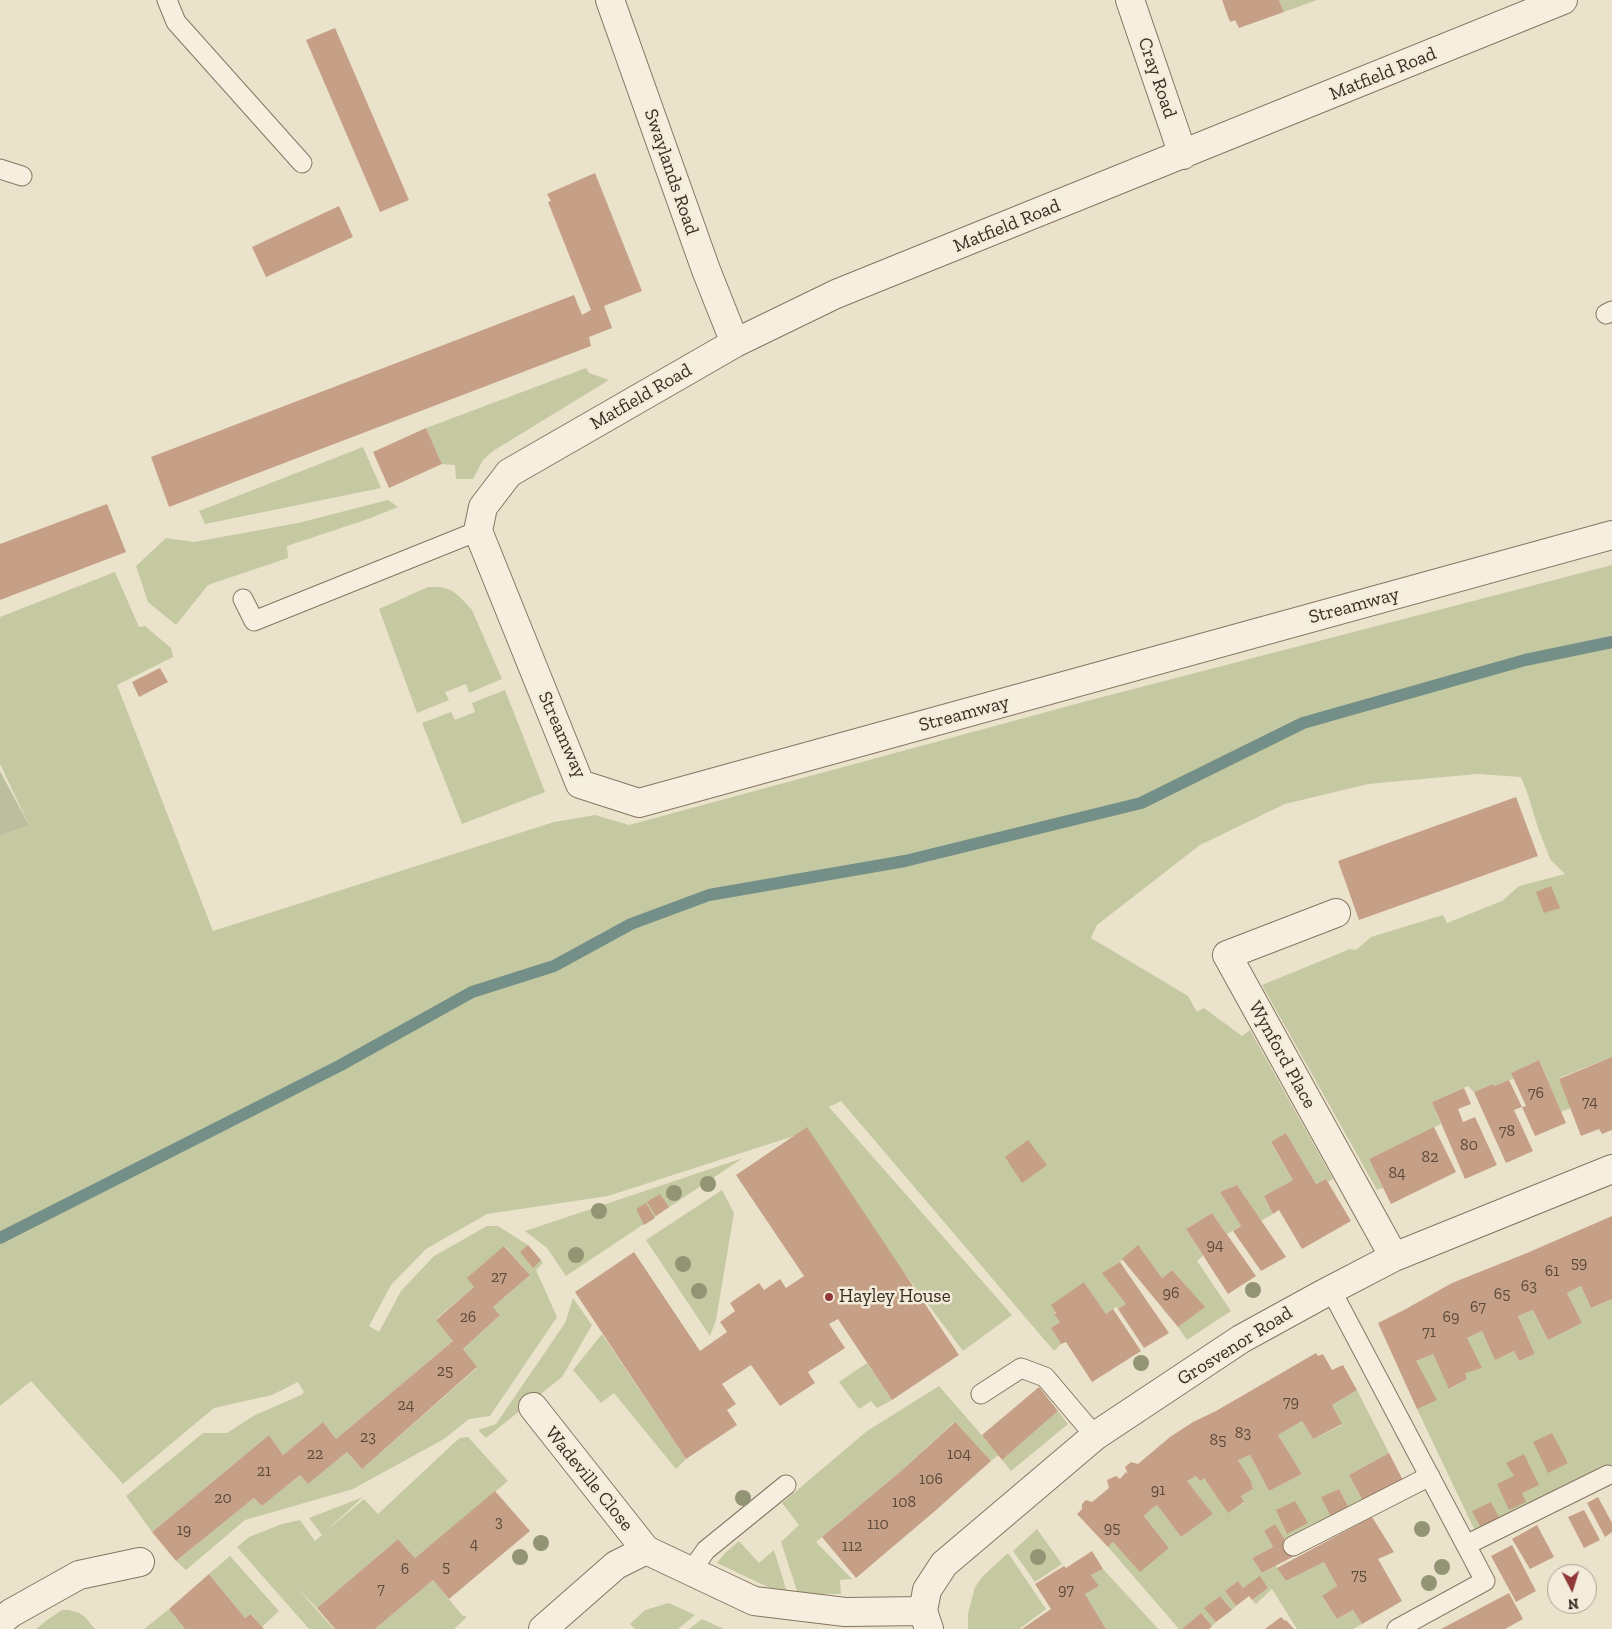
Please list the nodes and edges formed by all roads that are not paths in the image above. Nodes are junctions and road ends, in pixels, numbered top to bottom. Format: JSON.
{"nodes":[{"id":1,"x":167,"y":0,"type":"edge"},
{"id":2,"x":610,"y":0,"type":"edge"},
{"id":3,"x":1130,"y":0,"type":"edge"},
{"id":4,"x":1564,"y":0,"type":"edge"},
{"id":5,"x":1183,"y":155,"type":"junction"},
{"id":6,"x":302,"y":163,"type":"dead end"},
{"id":7,"x":0,"y":169,"type":"edge"},
{"id":8,"x":22,"y":176,"type":"dead end"},
{"id":9,"x":735,"y":343,"type":"junction"},
{"id":10,"x":480,"y":519,"type":"junction"},
{"id":11,"x":1612,"y":536,"type":"edge"},
{"id":12,"x":243,"y":599,"type":"dead end"},
{"id":13,"x":1336,"y":913,"type":"dead end"},
{"id":14,"x":1612,"y":1169,"type":"edge"},
{"id":15,"x":1394,"y":1257,"type":"junction"},
{"id":16,"x":1331,"y":1290,"type":"junction"},
{"id":17,"x":981,"y":1394,"type":"dead end"},
{"id":18,"x":532,"y":1407,"type":"dead end"},
{"id":19,"x":1095,"y":1436,"type":"junction"},
{"id":20,"x":1608,"y":1475,"type":"dead end"},
{"id":21,"x":1430,"y":1476,"type":"junction"},
{"id":22,"x":786,"y":1485,"type":"dead end"},
{"id":23,"x":1466,"y":1545,"type":"junction"},
{"id":24,"x":1292,"y":1546,"type":"dead end"},
{"id":25,"x":646,"y":1550,"type":"junction"},
{"id":26,"x":140,"y":1562,"type":"dead end"},
{"id":27,"x":691,"y":1572,"type":"junction"},
{"id":28,"x":926,"y":1620,"type":"edge"},
{"id":29,"x":0,"y":1622,"type":"edge"},
{"id":30,"x":543,"y":1629,"type":"edge"},
{"id":31,"x":1397,"y":1629,"type":"edge"}],
"edges":[{"from":1,"to":6,"type":"lane"},
{"from":2,"to":9,"type":"street","name":"Swaylands Road"},
{"from":3,"to":5,"type":"street","name":"Cray Road"},
{"from":4,"to":5,"type":"street","name":"Matfield Road"},
{"from":5,"to":9,"type":"street","name":"Matfield Road"},
{"from":7,"to":8,"type":"lane"},
{"from":9,"to":10,"type":"street","name":"Matfield Road"},
{"from":10,"to":11,"type":"street","name":"Streamway"},
{"from":10,"to":12,"type":"lane"},
{"from":13,"to":15,"type":"street","name":"Wynford Place"},
{"from":14,"to":15,"type":"street","name":"Grosvenor Road"},
{"from":15,"to":16,"type":"street","name":"Grosvenor Road"},
{"from":16,"to":19,"type":"street","name":"Grosvenor Road"},
{"from":16,"to":21,"type":"lane"},
{"from":17,"to":19,"type":"lane"},
{"from":18,"to":25,"type":"street","name":"Wadeville Close"},
{"from":19,"to":28,"type":"street","name":"Grosvenor Road"},
{"from":20,"to":23,"type":"lane"},
{"from":21,"to":23,"type":"lane"},
{"from":21,"to":24,"type":"lane"},
{"from":22,"to":27,"type":"lane"},
{"from":23,"to":31,"type":"lane"},
{"from":25,"to":27,"type":"street","name":"Wadeville Close"},
{"from":25,"to":30,"type":"street","name":"Wadeville Close"},
{"from":26,"to":29,"type":"street"},
{"from":27,"to":28,"type":"street","name":"Wadeville Close"}]}
